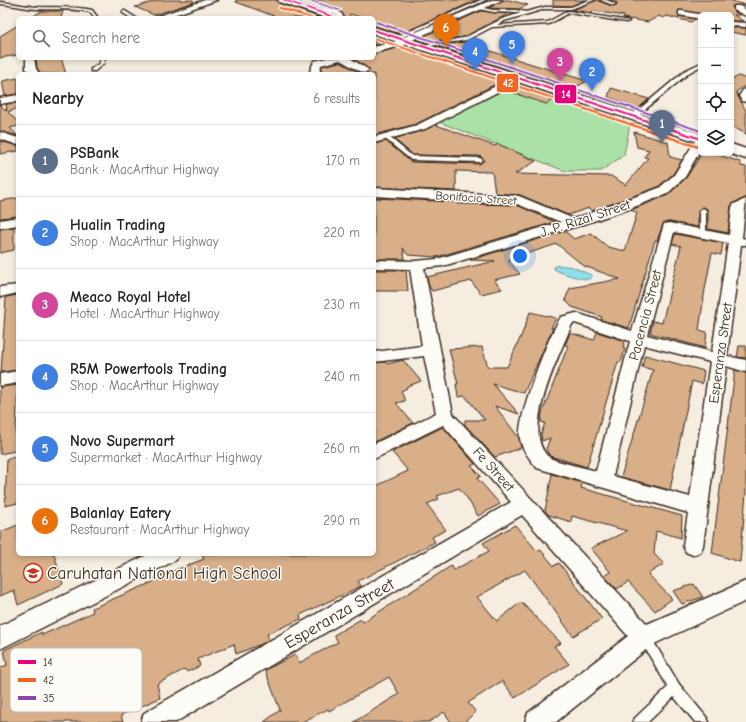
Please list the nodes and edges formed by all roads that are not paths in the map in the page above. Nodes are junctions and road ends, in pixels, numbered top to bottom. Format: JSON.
{"nodes":[{"id":1,"x":213,"y":0,"type":"edge"},
{"id":2,"x":484,"y":0,"type":"edge"},
{"id":3,"x":498,"y":0,"type":"edge"},
{"id":4,"x":590,"y":0,"type":"edge"},
{"id":5,"x":602,"y":0,"type":"edge"},
{"id":6,"x":286,"y":1,"type":"edge"},
{"id":7,"x":0,"y":3,"type":"edge"},
{"id":8,"x":614,"y":4,"type":"dead end"},
{"id":9,"x":480,"y":8,"type":"junction"},
{"id":10,"x":737,"y":8,"type":"dead end"},
{"id":11,"x":124,"y":12,"type":"dead end"},
{"id":12,"x":526,"y":13,"type":"junction"},
{"id":13,"x":682,"y":13,"type":"dead end"},
{"id":14,"x":746,"y":14,"type":"edge"},
{"id":15,"x":95,"y":16,"type":"edge"},
{"id":16,"x":131,"y":16,"type":"edge"},
{"id":17,"x":163,"y":16,"type":"edge"},
{"id":18,"x":331,"y":16,"type":"edge"},
{"id":19,"x":341,"y":16,"type":"edge"},
{"id":20,"x":698,"y":16,"type":"edge"},
{"id":21,"x":627,"y":21,"type":"dead end"},
{"id":22,"x":734,"y":24,"type":"edge"},
{"id":23,"x":746,"y":25,"type":"edge"},
{"id":24,"x":493,"y":26,"type":"junction"},
{"id":25,"x":376,"y":31,"type":"edge"},
{"id":26,"x":403,"y":40,"type":"junction"},
{"id":27,"x":423,"y":46,"type":"junction"},
{"id":28,"x":376,"y":49,"type":"edge"},
{"id":29,"x":30,"y":60,"type":"edge"},
{"id":30,"x":102,"y":60,"type":"edge"},
{"id":31,"x":330,"y":60,"type":"edge"},
{"id":32,"x":346,"y":60,"type":"edge"},
{"id":33,"x":698,"y":66,"type":"edge"},
{"id":34,"x":93,"y":70,"type":"dead end"},
{"id":35,"x":364,"y":70,"type":"dead end"},
{"id":36,"x":34,"y":72,"type":"edge"},
{"id":37,"x":315,"y":72,"type":"edge"},
{"id":38,"x":518,"y":78,"type":"junction"},
{"id":39,"x":746,"y":92,"type":"edge"},
{"id":40,"x":16,"y":98,"type":"edge"},
{"id":41,"x":746,"y":99,"type":"edge"},
{"id":42,"x":0,"y":101,"type":"edge"},
{"id":43,"x":633,"y":117,"type":"junction"},
{"id":44,"x":0,"y":135,"type":"edge"},
{"id":45,"x":386,"y":137,"type":"junction"},
{"id":46,"x":698,"y":139,"type":"edge"},
{"id":47,"x":376,"y":140,"type":"edge"},
{"id":48,"x":16,"y":141,"type":"edge"},
{"id":49,"x":698,"y":145,"type":"edge"},
{"id":50,"x":734,"y":150,"type":"edge"},
{"id":51,"x":746,"y":154,"type":"edge"},
{"id":52,"x":480,"y":160,"type":"dead end"},
{"id":53,"x":376,"y":192,"type":"edge"},
{"id":54,"x":746,"y":203,"type":"edge"},
{"id":55,"x":703,"y":210,"type":"dead end"},
{"id":56,"x":16,"y":221,"type":"edge"},
{"id":57,"x":573,"y":223,"type":"junction"},
{"id":58,"x":0,"y":224,"type":"edge"},
{"id":59,"x":703,"y":233,"type":"junction"},
{"id":60,"x":741,"y":242,"type":"edge"},
{"id":61,"x":376,"y":264,"type":"edge"},
{"id":62,"x":416,"y":265,"type":"junction"},
{"id":63,"x":16,"y":289,"type":"edge"},
{"id":64,"x":0,"y":292,"type":"edge"},
{"id":65,"x":638,"y":338,"type":"junction"},
{"id":66,"x":431,"y":350,"type":"junction"},
{"id":67,"x":376,"y":357,"type":"edge"},
{"id":68,"x":719,"y":360,"type":"junction"},
{"id":69,"x":746,"y":366,"type":"edge"},
{"id":70,"x":16,"y":377,"type":"edge"},
{"id":71,"x":0,"y":380,"type":"edge"},
{"id":72,"x":445,"y":416,"type":"junction"},
{"id":73,"x":376,"y":451,"type":"edge"},
{"id":74,"x":603,"y":480,"type":"junction"},
{"id":75,"x":525,"y":504,"type":"junction"},
{"id":76,"x":699,"y":508,"type":"junction"},
{"id":77,"x":693,"y":546,"type":"dead end"},
{"id":78,"x":165,"y":556,"type":"edge"},
{"id":79,"x":746,"y":591,"type":"edge"},
{"id":80,"x":644,"y":637,"type":"junction"},
{"id":81,"x":0,"y":638,"type":"edge"},
{"id":82,"x":674,"y":688,"type":"junction"},
{"id":83,"x":153,"y":722,"type":"edge"},
{"id":84,"x":537,"y":722,"type":"edge"},
{"id":85,"x":639,"y":722,"type":"edge"},
{"id":86,"x":703,"y":722,"type":"edge"}],
"edges":[{"from":1,"to":17,"type":"street"},
{"from":2,"to":26,"type":"lane"},
{"from":3,"to":9,"type":"street"},
{"from":4,"to":12,"type":"lane"},
{"from":5,"to":8,"type":"lane"},
{"from":6,"to":18,"type":"highway"},
{"from":6,"to":19,"type":"lane"},
{"from":7,"to":15,"type":"lane"},
{"from":9,"to":12,"type":"lane"},
{"from":9,"to":26,"type":"street"},
{"from":10,"to":14,"type":"street"},
{"from":11,"to":16,"type":"lane"},
{"from":12,"to":24,"type":"lane"},
{"from":13,"to":20,"type":"street"},
{"from":21,"to":24,"type":"lane"},
{"from":22,"to":23,"type":"street"},
{"from":24,"to":27,"type":"lane"},
{"from":25,"to":26,"type":"highway"},
{"from":26,"to":27,"type":"highway"},
{"from":26,"to":28,"type":"street"},
{"from":27,"to":38,"type":"highway"},
{"from":29,"to":36,"type":"street"},
{"from":30,"to":34,"type":"lane"},
{"from":31,"to":37,"type":"street"},
{"from":32,"to":35,"type":"street"},
{"from":33,"to":43,"type":"lane"},
{"from":38,"to":43,"type":"highway"},
{"from":38,"to":45,"type":"street"},
{"from":39,"to":41,"type":"street"},
{"from":40,"to":42,"type":"street"},
{"from":43,"to":46,"type":"highway"},
{"from":44,"to":48,"type":"street"},
{"from":45,"to":47,"type":"street"},
{"from":45,"to":52,"type":"lane"},
{"from":49,"to":57,"type":"street","name":"J. P. Rizal Street"},
{"from":50,"to":51,"type":"highway"},
{"from":53,"to":57,"type":"street","name":"Bonifacio Street"},
{"from":54,"to":60,"type":"street","name":"Esperanza Street"},
{"from":55,"to":59,"type":"lane"},
{"from":56,"to":58,"type":"street"},
{"from":57,"to":62,"type":"street","name":"J. P. Rizal Street"},
{"from":59,"to":60,"type":"street","name":"Pacencia Street"},
{"from":59,"to":65,"type":"street","name":"Pacencia Street"},
{"from":60,"to":68,"type":"street","name":"Esperanza Street"},
{"from":61,"to":62,"type":"street","name":"J. P. Rizal Street"},
{"from":62,"to":66,"type":"street"},
{"from":63,"to":64,"type":"street"},
{"from":65,"to":68,"type":"street"},
{"from":65,"to":74,"type":"street","name":"Pacencia Street"},
{"from":65,"to":74,"type":"street"},
{"from":66,"to":67,"type":"street"},
{"from":66,"to":72,"type":"street"},
{"from":68,"to":69,"type":"street"},
{"from":68,"to":76,"type":"street","name":"Esperanza Street"},
{"from":70,"to":71,"type":"street"},
{"from":72,"to":73,"type":"street"},
{"from":72,"to":75,"type":"street","name":"Fe Street"},
{"from":74,"to":76,"type":"street"},
{"from":75,"to":80,"type":"street","name":"Fe Street"},
{"from":75,"to":83,"type":"street","name":"Esperanza Street"},
{"from":76,"to":77,"type":"street","name":"Esperanza Street"},
{"from":78,"to":81,"type":"street"},
{"from":79,"to":80,"type":"street"},
{"from":80,"to":82,"type":"lane"},
{"from":80,"to":84,"type":"street"},
{"from":82,"to":85,"type":"lane"},
{"from":82,"to":86,"type":"lane"}]}
